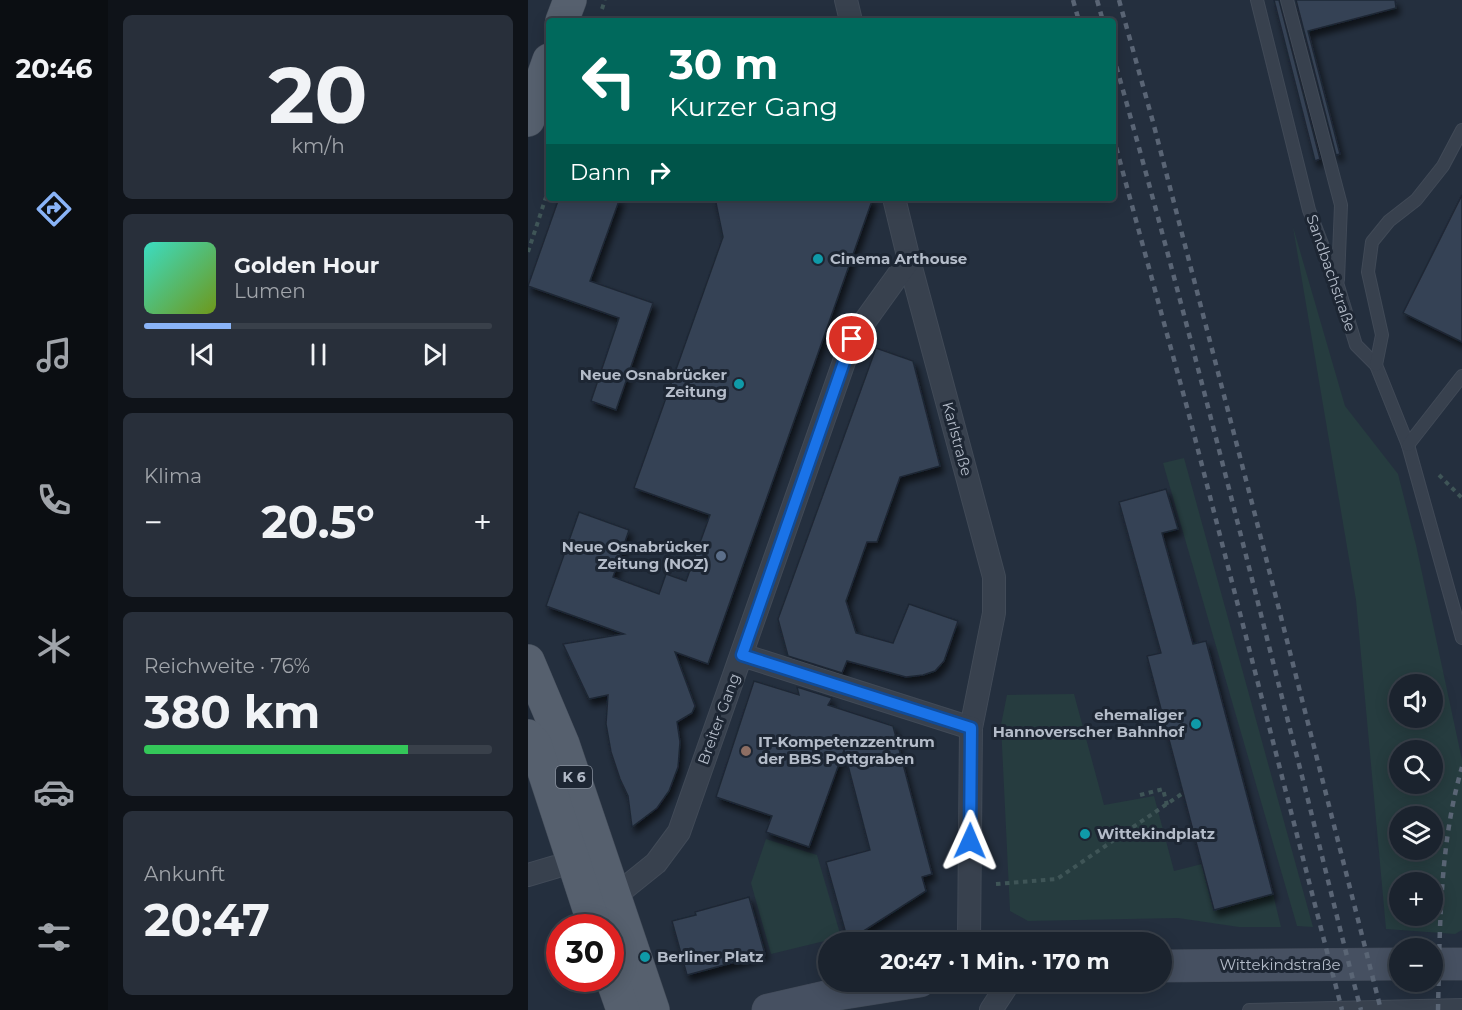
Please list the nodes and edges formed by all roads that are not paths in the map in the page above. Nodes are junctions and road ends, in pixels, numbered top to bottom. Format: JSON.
{"nodes":[{"id":1,"x":570,"y":0,"type":"edge"},
{"id":2,"x":846,"y":0,"type":"edge"},
{"id":3,"x":1257,"y":0,"type":"edge"},
{"id":4,"x":1287,"y":0,"type":"edge"},
{"id":5,"x":563,"y":18,"type":"edge"},
{"id":6,"x":850,"y":18,"type":"edge"},
{"id":7,"x":546,"y":69,"type":"edge"},
{"id":8,"x":528,"y":120,"type":"edge"},
{"id":9,"x":1462,"y":130,"type":"edge"},
{"id":10,"x":895,"y":201,"type":"edge"},
{"id":11,"x":909,"y":260,"type":"junction"},
{"id":12,"x":1338,"y":286,"type":"junction"},
{"id":13,"x":1376,"y":365,"type":"junction"},
{"id":14,"x":1462,"y":376,"type":"edge"},
{"id":15,"x":1408,"y":445,"type":"junction"},
{"id":16,"x":1462,"y":638,"type":"edge"},
{"id":17,"x":742,"y":655,"type":"junction"},
{"id":18,"x":528,"y":661,"type":"edge"},
{"id":19,"x":971,"y":728,"type":"junction"},
{"id":20,"x":528,"y":736,"type":"edge"},
{"id":21,"x":528,"y":784,"type":"edge"},
{"id":22,"x":541,"y":871,"type":"edge"},
{"id":23,"x":615,"y":896,"type":"junction"},
{"id":24,"x":567,"y":914,"type":"edge"},
{"id":25,"x":592,"y":914,"type":"edge"},
{"id":26,"x":969,"y":932,"type":"edge"},
{"id":27,"x":1389,"y":964,"type":"edge"},
{"id":28,"x":1443,"y":964,"type":"edge"},
{"id":29,"x":1462,"y":964,"type":"edge"},
{"id":30,"x":1172,"y":966,"type":"edge"},
{"id":31,"x":597,"y":992,"type":"edge"},
{"id":32,"x":617,"y":992,"type":"edge"},
{"id":33,"x":851,"y":992,"type":"edge"},
{"id":34,"x":1003,"y":992,"type":"edge"},
{"id":35,"x":1462,"y":1005,"type":"edge"},
{"id":36,"x":603,"y":1010,"type":"edge"},
{"id":37,"x":623,"y":1010,"type":"edge"},
{"id":38,"x":653,"y":1010,"type":"edge"},
{"id":39,"x":768,"y":1010,"type":"edge"},
{"id":40,"x":991,"y":1010,"type":"edge"},
{"id":41,"x":1249,"y":1010,"type":"edge"}],
"edges":[{"from":1,"to":5,"type":"main road"},
{"from":2,"to":6,"type":"street"},
{"from":3,"to":12,"type":"lane","name":"Sandbachstraße"},
{"from":4,"to":12,"type":"lane"},
{"from":7,"to":8,"type":"main road"},
{"from":9,"to":13,"type":"lane"},
{"from":10,"to":11,"type":"street","name":"Karlstraße"},
{"from":11,"to":17,"type":"street","name":"Breiter Gang"},
{"from":11,"to":19,"type":"street","name":"Karlstraße"},
{"from":12,"to":13,"type":"lane","name":"Sandbachstraße"},
{"from":13,"to":15,"type":"lane","name":"Sandbachstraße"},
{"from":14,"to":15,"type":"lane"},
{"from":15,"to":16,"type":"lane","name":"Sandbachstraße"},
{"from":17,"to":19,"type":"street"},
{"from":17,"to":23,"type":"street","name":"Breiter Gang"},
{"from":18,"to":23,"type":"main road","number":"K 6"},
{"from":19,"to":26,"type":"street"},
{"from":20,"to":25,"type":"main road"},
{"from":21,"to":22,"type":"main road"},
{"from":22,"to":24,"type":"main road"},
{"from":23,"to":38,"type":"main road","number":"K 6"},
{"from":27,"to":30,"type":"main road","name":"Wittekindstraße"},
{"from":28,"to":29,"type":"main road"},
{"from":31,"to":36,"type":"main road"},
{"from":32,"to":37,"type":"main road"},
{"from":33,"to":39,"type":"main road"},
{"from":34,"to":40,"type":"street"},
{"from":35,"to":41,"type":"lane"}]}
